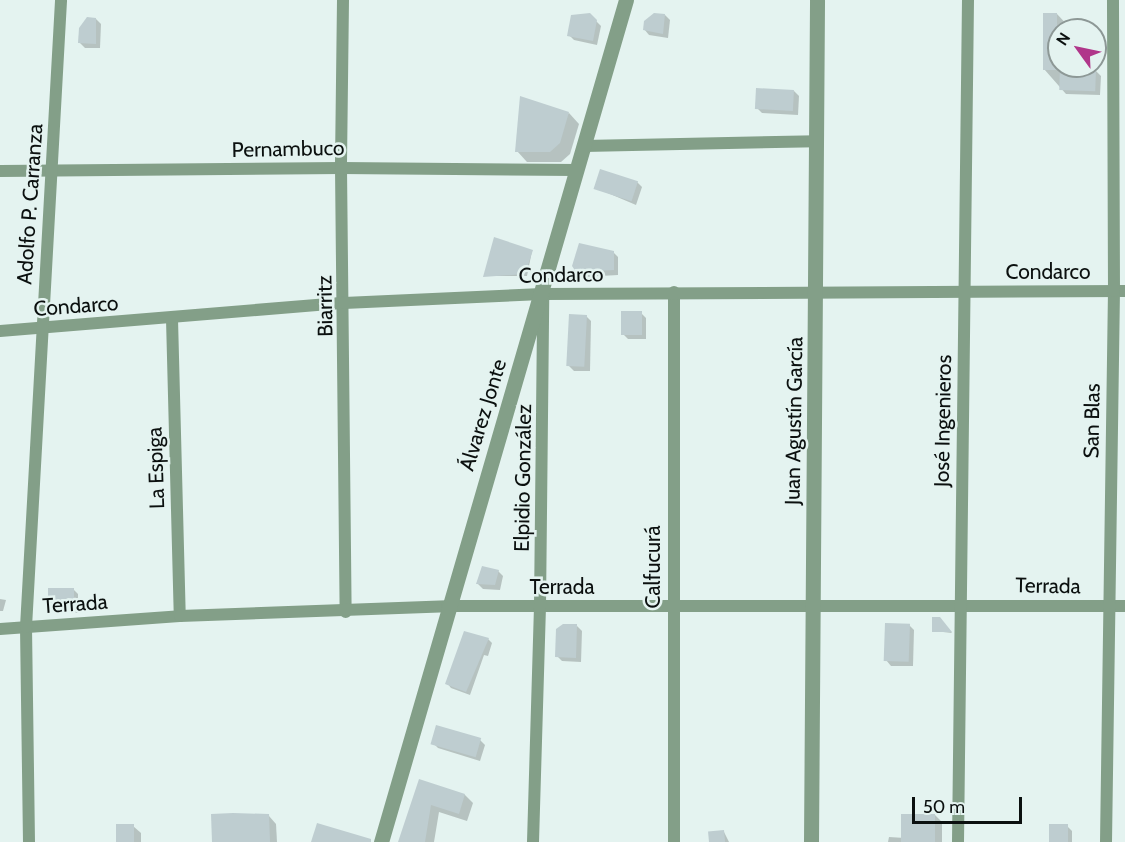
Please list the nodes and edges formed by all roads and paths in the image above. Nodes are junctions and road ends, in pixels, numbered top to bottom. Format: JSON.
{"nodes":[{"id":1,"x":61,"y":0,"type":"edge"},
{"id":2,"x":343,"y":0,"type":"edge"},
{"id":3,"x":626,"y":0,"type":"edge"},
{"id":4,"x":817,"y":0,"type":"edge"},
{"id":5,"x":969,"y":0,"type":"edge"},
{"id":6,"x":1113,"y":0,"type":"edge"},
{"id":7,"x":816,"y":141,"type":"junction"},
{"id":8,"x":584,"y":146,"type":"junction"},
{"id":9,"x":341,"y":168,"type":"junction"},
{"id":10,"x":576,"y":170,"type":"junction"},
{"id":11,"x":0,"y":171,"type":"edge"},
{"id":12,"x":54,"y":171,"type":"junction"},
{"id":13,"x":966,"y":291,"type":"junction"},
{"id":14,"x":1120,"y":291,"type":"edge"},
{"id":15,"x":674,"y":292,"type":"junction"},
{"id":16,"x":816,"y":292,"type":"junction"},
{"id":17,"x":542,"y":294,"type":"junction"},
{"id":18,"x":345,"y":303,"type":"junction"},
{"id":19,"x":172,"y":319,"type":"junction"},
{"id":20,"x":40,"y":328,"type":"junction"},
{"id":21,"x":0,"y":331,"type":"edge"},
{"id":22,"x":959,"y":604,"type":"junction"},
{"id":23,"x":447,"y":606,"type":"junction"},
{"id":24,"x":813,"y":606,"type":"junction"},
{"id":25,"x":1108,"y":606,"type":"junction"},
{"id":26,"x":1125,"y":606,"type":"edge"},
{"id":27,"x":540,"y":607,"type":"junction"},
{"id":28,"x":672,"y":607,"type":"junction"},
{"id":29,"x":346,"y":612,"type":"junction"},
{"id":30,"x":180,"y":616,"type":"junction"},
{"id":31,"x":26,"y":627,"type":"junction"},
{"id":32,"x":0,"y":629,"type":"edge"},
{"id":33,"x":29,"y":842,"type":"edge"},
{"id":34,"x":381,"y":842,"type":"edge"},
{"id":35,"x":533,"y":842,"type":"edge"},
{"id":36,"x":674,"y":842,"type":"edge"},
{"id":37,"x":812,"y":842,"type":"edge"},
{"id":38,"x":958,"y":842,"type":"edge"},
{"id":39,"x":1106,"y":842,"type":"edge"}],
"edges":[{"from":1,"to":12,"type":"street","name":"Adolfo P. Carranza"},
{"from":2,"to":9,"type":"street","name":"Biarritz"},
{"from":3,"to":8,"type":"street","name":"Álvarez Jonte"},
{"from":4,"to":7,"type":"street","name":"Juan Agustín García"},
{"from":5,"to":13,"type":"street","name":"José Ingenieros"},
{"from":6,"to":14,"type":"street","name":"San Blas"},
{"from":7,"to":8,"type":"street"},
{"from":7,"to":16,"type":"street","name":"Juan Agustín García"},
{"from":8,"to":10,"type":"street","name":"Álvarez Jonte"},
{"from":9,"to":10,"type":"street","name":"Pernambuco"},
{"from":9,"to":12,"type":"street","name":"Pernambuco"},
{"from":9,"to":18,"type":"street","name":"Biarritz"},
{"from":10,"to":17,"type":"street","name":"Álvarez Jonte"},
{"from":11,"to":12,"type":"street","name":"Pernambuco"},
{"from":12,"to":20,"type":"street","name":"Adolfo P. Carranza"},
{"from":13,"to":14,"type":"street","name":"Condarco"},
{"from":13,"to":16,"type":"street","name":"Condarco"},
{"from":13,"to":22,"type":"street","name":"José Ingenieros"},
{"from":14,"to":25,"type":"street","name":"San Blas"},
{"from":15,"to":16,"type":"street","name":"Condarco"},
{"from":15,"to":17,"type":"street","name":"Condarco"},
{"from":15,"to":28,"type":"street","name":"Calfucurá"},
{"from":16,"to":24,"type":"street","name":"Juan Agustín García"},
{"from":17,"to":18,"type":"street","name":"Condarco"},
{"from":17,"to":23,"type":"street","name":"Álvarez Jonte"},
{"from":17,"to":27,"type":"street","name":"Elpidio González"},
{"from":18,"to":19,"type":"street","name":"Condarco"},
{"from":18,"to":29,"type":"street","name":"Biarritz"},
{"from":19,"to":20,"type":"street","name":"Condarco"},
{"from":19,"to":30,"type":"street","name":"La Espiga"},
{"from":20,"to":21,"type":"street","name":"Condarco"},
{"from":20,"to":31,"type":"street","name":"Adolfo P. Carranza"},
{"from":22,"to":24,"type":"street","name":"Terrada"},
{"from":22,"to":25,"type":"street","name":"Terrada"},
{"from":22,"to":38,"type":"street","name":"José Ingenieros"},
{"from":23,"to":27,"type":"street","name":"Terrada"},
{"from":23,"to":29,"type":"street","name":"Terrada"},
{"from":23,"to":34,"type":"street","name":"Álvarez Jonte"},
{"from":24,"to":28,"type":"street","name":"Terrada"},
{"from":24,"to":37,"type":"street","name":"Juan Agustín García"},
{"from":25,"to":26,"type":"street","name":"Terrada"},
{"from":25,"to":39,"type":"street","name":"San Blas"},
{"from":27,"to":28,"type":"street","name":"Terrada"},
{"from":27,"to":35,"type":"street","name":"Elpidio González"},
{"from":28,"to":36,"type":"street","name":"Calfucurá"},
{"from":29,"to":30,"type":"street","name":"Terrada"},
{"from":30,"to":31,"type":"street","name":"Terrada"},
{"from":31,"to":32,"type":"street","name":"Terrada"},
{"from":31,"to":33,"type":"street","name":"Adolfo P. Carranza"}]}
